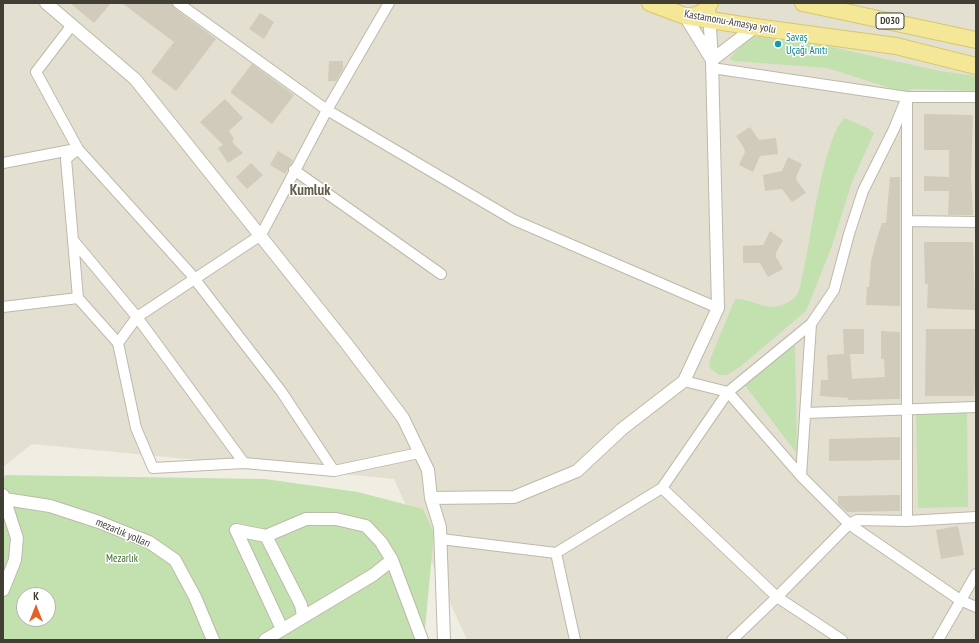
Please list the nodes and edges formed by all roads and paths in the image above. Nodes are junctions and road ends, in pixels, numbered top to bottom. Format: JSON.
{"nodes":[{"id":1,"x":46,"y":3,"type":"edge"},
{"id":2,"x":178,"y":3,"type":"edge"},
{"id":3,"x":389,"y":3,"type":"edge"},
{"id":4,"x":650,"y":3,"type":"edge"},
{"id":5,"x":671,"y":3,"type":"edge"},
{"id":6,"x":803,"y":3,"type":"edge"},
{"id":7,"x":709,"y":9,"type":"edge"},
{"id":8,"x":685,"y":16,"type":"junction"},
{"id":9,"x":72,"y":25,"type":"junction"},
{"id":10,"x":755,"y":28,"type":"junction"},
{"id":11,"x":976,"y":40,"type":"edge"},
{"id":12,"x":712,"y":64,"type":"junction"},
{"id":13,"x":976,"y":66,"type":"edge"},
{"id":14,"x":907,"y":97,"type":"junction"},
{"id":15,"x":976,"y":97,"type":"edge"},
{"id":16,"x":327,"y":110,"type":"junction"},
{"id":17,"x":78,"y":149,"type":"junction"},
{"id":18,"x":3,"y":163,"type":"edge"},
{"id":19,"x":294,"y":170,"type":"junction"},
{"id":20,"x":907,"y":221,"type":"junction"},
{"id":21,"x":976,"y":222,"type":"edge"},
{"id":22,"x":261,"y":235,"type":"junction"},
{"id":23,"x":73,"y":240,"type":"junction"},
{"id":24,"x":441,"y":274,"type":"dead end"},
{"id":25,"x":195,"y":280,"type":"junction"},
{"id":26,"x":78,"y":298,"type":"junction"},
{"id":27,"x":3,"y":307,"type":"edge"},
{"id":28,"x":718,"y":308,"type":"junction"},
{"id":29,"x":137,"y":317,"type":"junction"},
{"id":30,"x":810,"y":324,"type":"junction"},
{"id":31,"x":118,"y":343,"type":"junction"},
{"id":32,"x":684,"y":381,"type":"junction"},
{"id":33,"x":728,"y":392,"type":"junction"},
{"id":34,"x":976,"y":407,"type":"edge"},
{"id":35,"x":907,"y":409,"type":"junction"},
{"id":36,"x":805,"y":413,"type":"junction"},
{"id":37,"x":420,"y":453,"type":"junction"},
{"id":38,"x":244,"y":463,"type":"junction"},
{"id":39,"x":334,"y":471,"type":"junction"},
{"id":40,"x":800,"y":476,"type":"junction"},
{"id":41,"x":662,"y":488,"type":"junction"},
{"id":42,"x":4,"y":497,"type":"edge"},
{"id":43,"x":431,"y":498,"type":"junction"},
{"id":44,"x":976,"y":517,"type":"edge"},
{"id":45,"x":907,"y":521,"type":"junction"},
{"id":46,"x":849,"y":524,"type":"junction"},
{"id":47,"x":266,"y":536,"type":"junction"},
{"id":48,"x":441,"y":539,"type":"junction"},
{"id":49,"x":556,"y":553,"type":"junction"},
{"id":50,"x":392,"y":560,"type":"junction"},
{"id":51,"x":976,"y":574,"type":"edge"},
{"id":52,"x":3,"y":590,"type":"edge"},
{"id":53,"x":971,"y":590,"type":"edge"},
{"id":54,"x":777,"y":597,"type":"junction"},
{"id":55,"x":960,"y":600,"type":"junction"},
{"id":56,"x":976,"y":607,"type":"edge"},
{"id":57,"x":303,"y":616,"type":"junction"},
{"id":58,"x":282,"y":629,"type":"junction"},
{"id":59,"x":442,"y":639,"type":"edge"},
{"id":60,"x":213,"y":640,"type":"edge"},
{"id":61,"x":265,"y":640,"type":"edge"},
{"id":62,"x":422,"y":640,"type":"edge"},
{"id":63,"x":575,"y":640,"type":"edge"},
{"id":64,"x":732,"y":640,"type":"edge"},
{"id":65,"x":842,"y":640,"type":"edge"},
{"id":66,"x":938,"y":640,"type":"edge"}],
"edges":[{"from":1,"to":9,"type":"street"},
{"from":2,"to":16,"type":"street"},
{"from":3,"to":16,"type":"street"},
{"from":4,"to":8,"type":"main road","name":"Kastamonu-Amasya yolu"},
{"from":5,"to":8,"type":"main road"},
{"from":6,"to":11,"type":"main road","number":"D030"},
{"from":7,"to":8,"type":"main road"},
{"from":7,"to":10,"type":"main road","name":"Kastamonu-Amasya yolu","number":"D030"},
{"from":7,"to":12,"type":"street"},
{"from":8,"to":12,"type":"street"},
{"from":9,"to":17,"type":"street"},
{"from":9,"to":22,"type":"street"},
{"from":10,"to":12,"type":"street"},
{"from":10,"to":13,"type":"main road","name":"Kastamonu-Amasya yolu","number":"D030"},
{"from":12,"to":14,"type":"street"},
{"from":12,"to":28,"type":"street"},
{"from":14,"to":15,"type":"street"},
{"from":14,"to":20,"type":"street"},
{"from":14,"to":30,"type":"street"},
{"from":16,"to":19,"type":"street"},
{"from":16,"to":28,"type":"street"},
{"from":17,"to":18,"type":"street"},
{"from":17,"to":23,"type":"street"},
{"from":17,"to":25,"type":"street"},
{"from":19,"to":22,"type":"street"},
{"from":19,"to":24,"type":"street"},
{"from":20,"to":21,"type":"street"},
{"from":20,"to":35,"type":"street"},
{"from":22,"to":25,"type":"street"},
{"from":22,"to":37,"type":"street"},
{"from":23,"to":26,"type":"street"},
{"from":23,"to":29,"type":"street"},
{"from":25,"to":29,"type":"street"},
{"from":25,"to":39,"type":"street"},
{"from":26,"to":27,"type":"street"},
{"from":26,"to":31,"type":"street"},
{"from":28,"to":32,"type":"street"},
{"from":29,"to":31,"type":"street"},
{"from":29,"to":38,"type":"street"},
{"from":30,"to":33,"type":"street"},
{"from":30,"to":36,"type":"street"},
{"from":31,"to":38,"type":"street"},
{"from":32,"to":33,"type":"street"},
{"from":32,"to":43,"type":"street"},
{"from":33,"to":40,"type":"street"},
{"from":33,"to":41,"type":"street"},
{"from":34,"to":35,"type":"street"},
{"from":35,"to":36,"type":"street"},
{"from":35,"to":45,"type":"street"},
{"from":36,"to":40,"type":"street"},
{"from":37,"to":39,"type":"street"},
{"from":37,"to":43,"type":"street"},
{"from":38,"to":39,"type":"street"},
{"from":40,"to":46,"type":"street"},
{"from":41,"to":49,"type":"street"},
{"from":41,"to":54,"type":"street"},
{"from":42,"to":52,"type":"street","name":"mezarlık yolları"},
{"from":42,"to":60,"type":"street","name":"mezarlık yolları"},
{"from":43,"to":48,"type":"street"},
{"from":44,"to":45,"type":"street"},
{"from":45,"to":46,"type":"street"},
{"from":46,"to":54,"type":"street"},
{"from":46,"to":55,"type":"street"},
{"from":47,"to":50,"type":"street"},
{"from":47,"to":57,"type":"street"},
{"from":47,"to":58,"type":"street"},
{"from":48,"to":49,"type":"street"},
{"from":48,"to":59,"type":"street"},
{"from":49,"to":63,"type":"street"},
{"from":50,"to":57,"type":"street"},
{"from":50,"to":62,"type":"street"},
{"from":51,"to":53,"type":"street"},
{"from":53,"to":55,"type":"street"},
{"from":54,"to":64,"type":"street"},
{"from":54,"to":65,"type":"street"},
{"from":55,"to":56,"type":"street"},
{"from":55,"to":66,"type":"street"},
{"from":57,"to":58,"type":"street"},
{"from":58,"to":61,"type":"street"}]}
